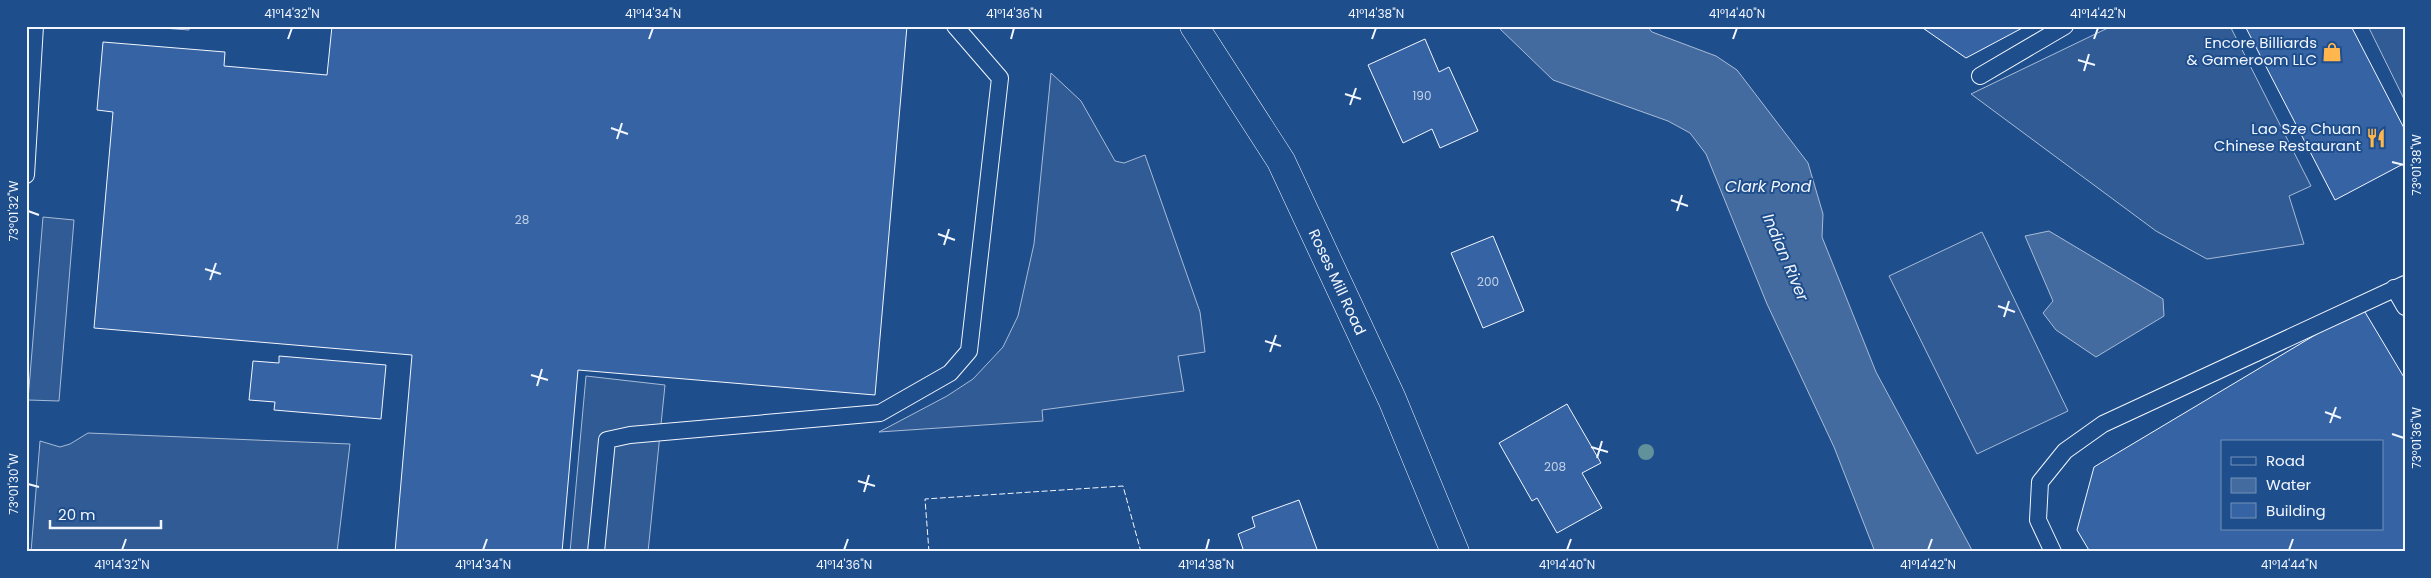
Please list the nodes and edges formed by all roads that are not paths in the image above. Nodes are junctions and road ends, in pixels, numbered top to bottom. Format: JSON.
{"nodes":[{"id":1,"x":35,"y":26,"type":"edge"},
{"id":2,"x":955,"y":26,"type":"edge"},
{"id":3,"x":1194,"y":26,"type":"edge"},
{"id":4,"x":2066,"y":26,"type":"edge"},
{"id":5,"x":1980,"y":76,"type":"dead end"},
{"id":6,"x":26,"y":175,"type":"edge"},
{"id":7,"x":2399,"y":286,"type":"edge"},
{"id":8,"x":2405,"y":307,"type":"edge"},
{"id":9,"x":596,"y":552,"type":"edge"},
{"id":10,"x":1455,"y":552,"type":"edge"},
{"id":11,"x":2053,"y":552,"type":"edge"}],
"edges":[{"from":1,"to":6,"type":"lane"},
{"from":2,"to":9,"type":"lane"},
{"from":3,"to":10,"type":"street","name":"Roses Mill Road"},
{"from":4,"to":5,"type":"lane"},
{"from":7,"to":8,"type":"lane"},
{"from":7,"to":11,"type":"lane"}]}
